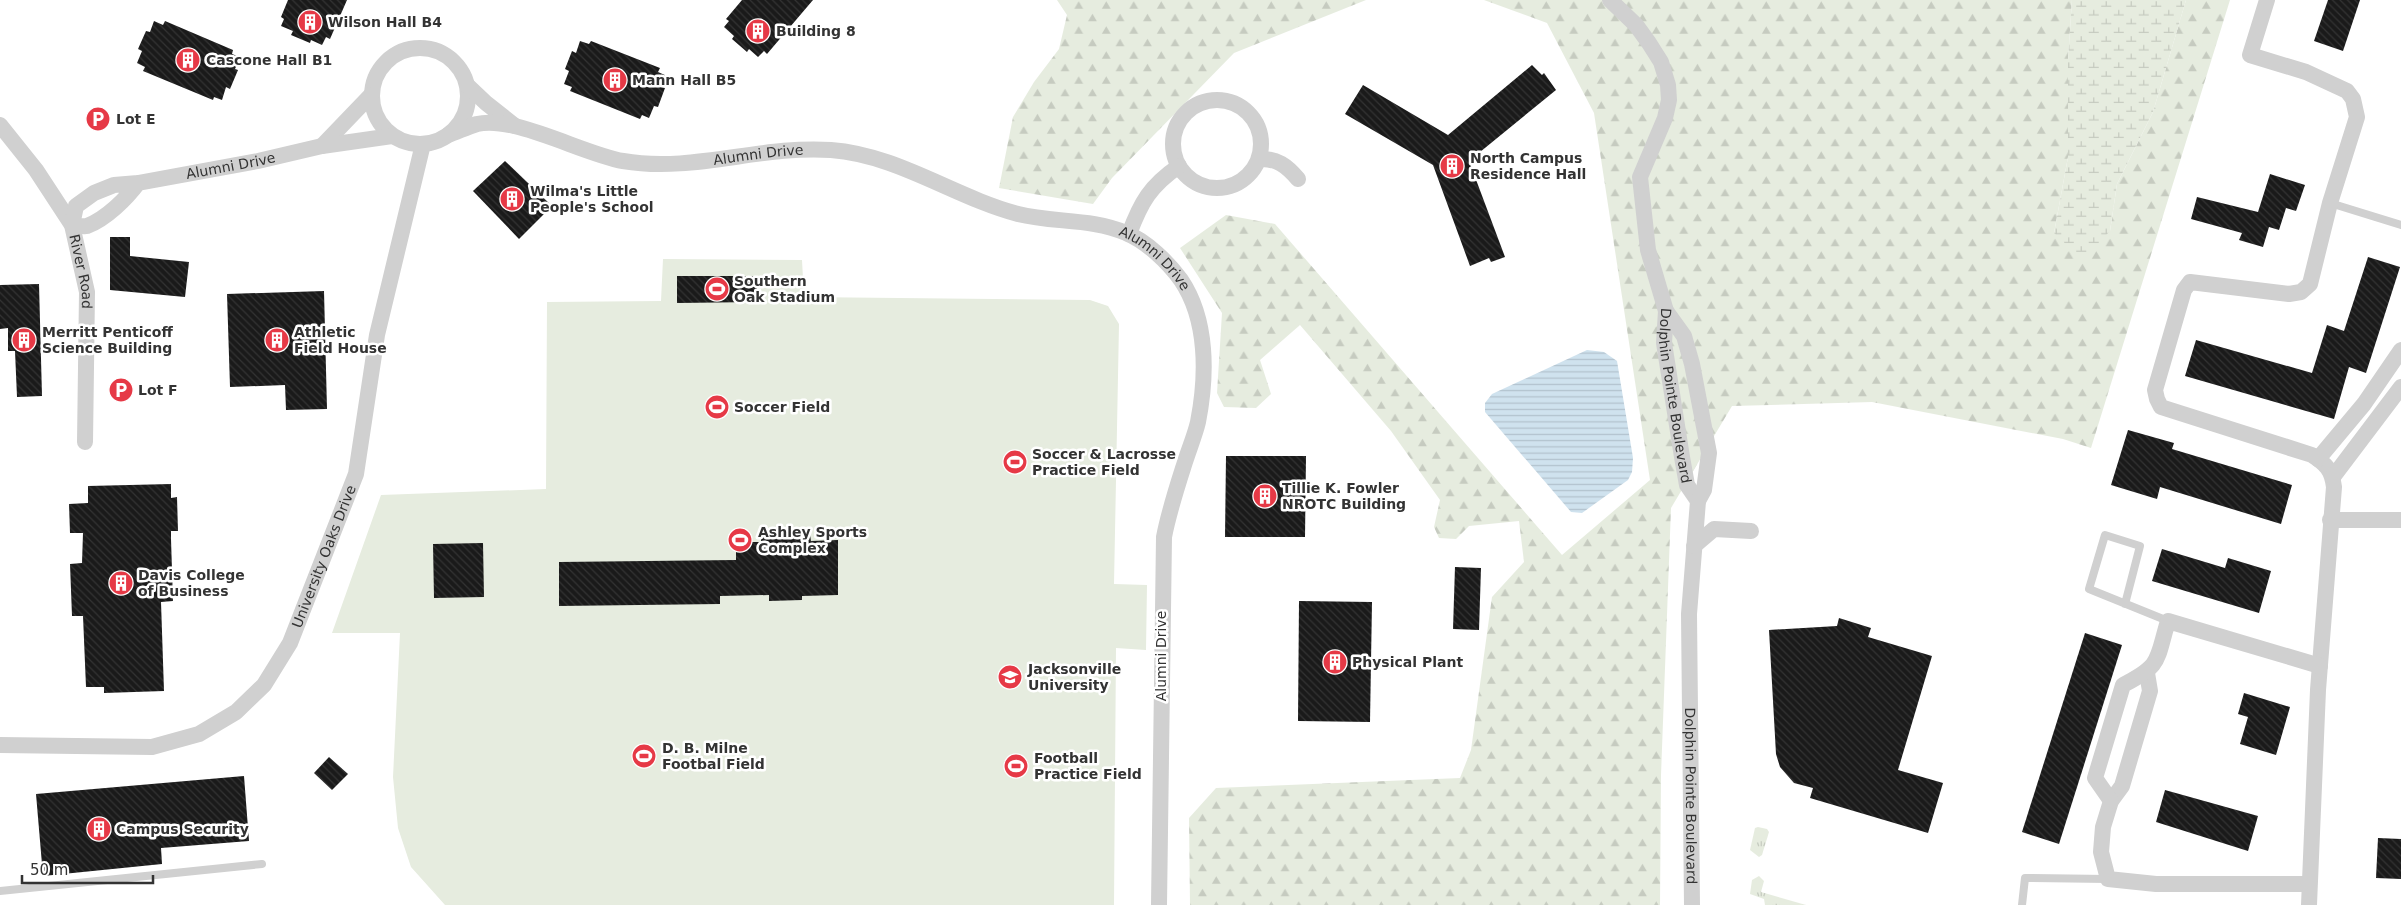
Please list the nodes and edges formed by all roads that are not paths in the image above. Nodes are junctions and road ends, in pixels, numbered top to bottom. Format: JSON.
{"nodes":[{"id":1,"x":1610,"y":0,"type":"edge"},
{"id":2,"x":2267,"y":0,"type":"edge"},
{"id":3,"x":467,"y":85,"type":"junction"},
{"id":4,"x":371,"y":95,"type":"junction"},
{"id":5,"x":0,"y":125,"type":"edge"},
{"id":6,"x":515,"y":126,"type":"junction"},
{"id":7,"x":392,"y":136,"type":"junction"},
{"id":8,"x":448,"y":136,"type":"junction"},
{"id":9,"x":423,"y":144,"type":"junction"},
{"id":10,"x":322,"y":146,"type":"junction"},
{"id":11,"x":1259,"y":159,"type":"junction"},
{"id":12,"x":1178,"y":166,"type":"junction"},
{"id":13,"x":1298,"y":179,"type":"dead end"},
{"id":14,"x":138,"y":182,"type":"junction"},
{"id":15,"x":2330,"y":203,"type":"junction"},
{"id":16,"x":72,"y":225,"type":"junction"},
{"id":17,"x":2401,"y":225,"type":"edge"},
{"id":18,"x":1128,"y":234,"type":"junction"},
{"id":19,"x":1666,"y":311,"type":"junction"},
{"id":20,"x":2401,"y":350,"type":"edge"},
{"id":21,"x":2401,"y":387,"type":"edge"},
{"id":22,"x":86,"y":442,"type":"dead end"},
{"id":23,"x":2318,"y":459,"type":"junction"},
{"id":24,"x":2333,"y":477,"type":"junction"},
{"id":25,"x":1698,"y":501,"type":"junction"},
{"id":26,"x":2330,"y":520,"type":"junction"},
{"id":27,"x":2401,"y":520,"type":"edge"},
{"id":28,"x":1751,"y":531,"type":"dead end"},
{"id":29,"x":1694,"y":546,"type":"junction"},
{"id":30,"x":2125,"y":604,"type":"junction"},
{"id":31,"x":2168,"y":621,"type":"junction"},
{"id":32,"x":2320,"y":666,"type":"junction"},
{"id":33,"x":2147,"y":673,"type":"junction"},
{"id":34,"x":0,"y":746,"type":"edge"},
{"id":35,"x":2110,"y":801,"type":"junction"},
{"id":36,"x":262,"y":864,"type":"dead end"},
{"id":37,"x":2108,"y":879,"type":"junction"},
{"id":38,"x":2310,"y":884,"type":"junction"},
{"id":39,"x":0,"y":891,"type":"edge"},
{"id":40,"x":1160,"y":905,"type":"edge"},
{"id":41,"x":1692,"y":905,"type":"edge"},
{"id":42,"x":2022,"y":905,"type":"edge"},
{"id":43,"x":2309,"y":905,"type":"edge"}],
"edges":[{"from":1,"to":19,"type":"street","name":"Dolphin Pointe Boulevard"},
{"from":2,"to":15,"type":"street"},
{"from":3,"to":4,"type":"street"},
{"from":3,"to":6,"type":"street","name":"Alumni Drive"},
{"from":3,"to":8,"type":"street"},
{"from":4,"to":7,"type":"street"},
{"from":4,"to":10,"type":"street"},
{"from":5,"to":16,"type":"street","name":"River Road"},
{"from":6,"to":8,"type":"street","name":"Alumni Drive"},
{"from":6,"to":18,"type":"street","name":"Alumni Drive"},
{"from":7,"to":9,"type":"street"},
{"from":7,"to":10,"type":"street","name":"Alumni Drive"},
{"from":8,"to":9,"type":"street"},
{"from":9,"to":34,"type":"street","name":"University Oaks Drive"},
{"from":10,"to":14,"type":"street","name":"Alumni Drive"},
{"from":11,"to":12,"type":"street"},
{"from":11,"to":12,"type":"street"},
{"from":11,"to":13,"type":"street"},
{"from":12,"to":18,"type":"street"},
{"from":14,"to":16,"type":"street"},
{"from":14,"to":16,"type":"street","name":"Alumni Drive"},
{"from":15,"to":17,"type":"lane"},
{"from":15,"to":23,"type":"street"},
{"from":16,"to":22,"type":"street","name":"River Road"},
{"from":18,"to":40,"type":"street","name":"Alumni Drive"},
{"from":19,"to":25,"type":"street","name":"Dolphin Pointe Boulevard"},
{"from":19,"to":25,"type":"street"},
{"from":20,"to":23,"type":"street"},
{"from":21,"to":24,"type":"street"},
{"from":23,"to":24,"type":"street"},
{"from":24,"to":26,"type":"street"},
{"from":25,"to":29,"type":"street","name":"Dolphin Pointe Boulevard"},
{"from":26,"to":27,"type":"street"},
{"from":26,"to":32,"type":"street"},
{"from":28,"to":29,"type":"street"},
{"from":29,"to":41,"type":"street","name":"Dolphin Pointe Boulevard"},
{"from":30,"to":30,"type":"lane"},
{"from":30,"to":31,"type":"lane"},
{"from":31,"to":32,"type":"street"},
{"from":31,"to":33,"type":"street"},
{"from":32,"to":38,"type":"street"},
{"from":33,"to":35,"type":"street"},
{"from":33,"to":35,"type":"street"},
{"from":35,"to":37,"type":"street"},
{"from":36,"to":39,"type":"lane"},
{"from":37,"to":38,"type":"street"},
{"from":37,"to":42,"type":"lane"},
{"from":38,"to":43,"type":"street"}]}
